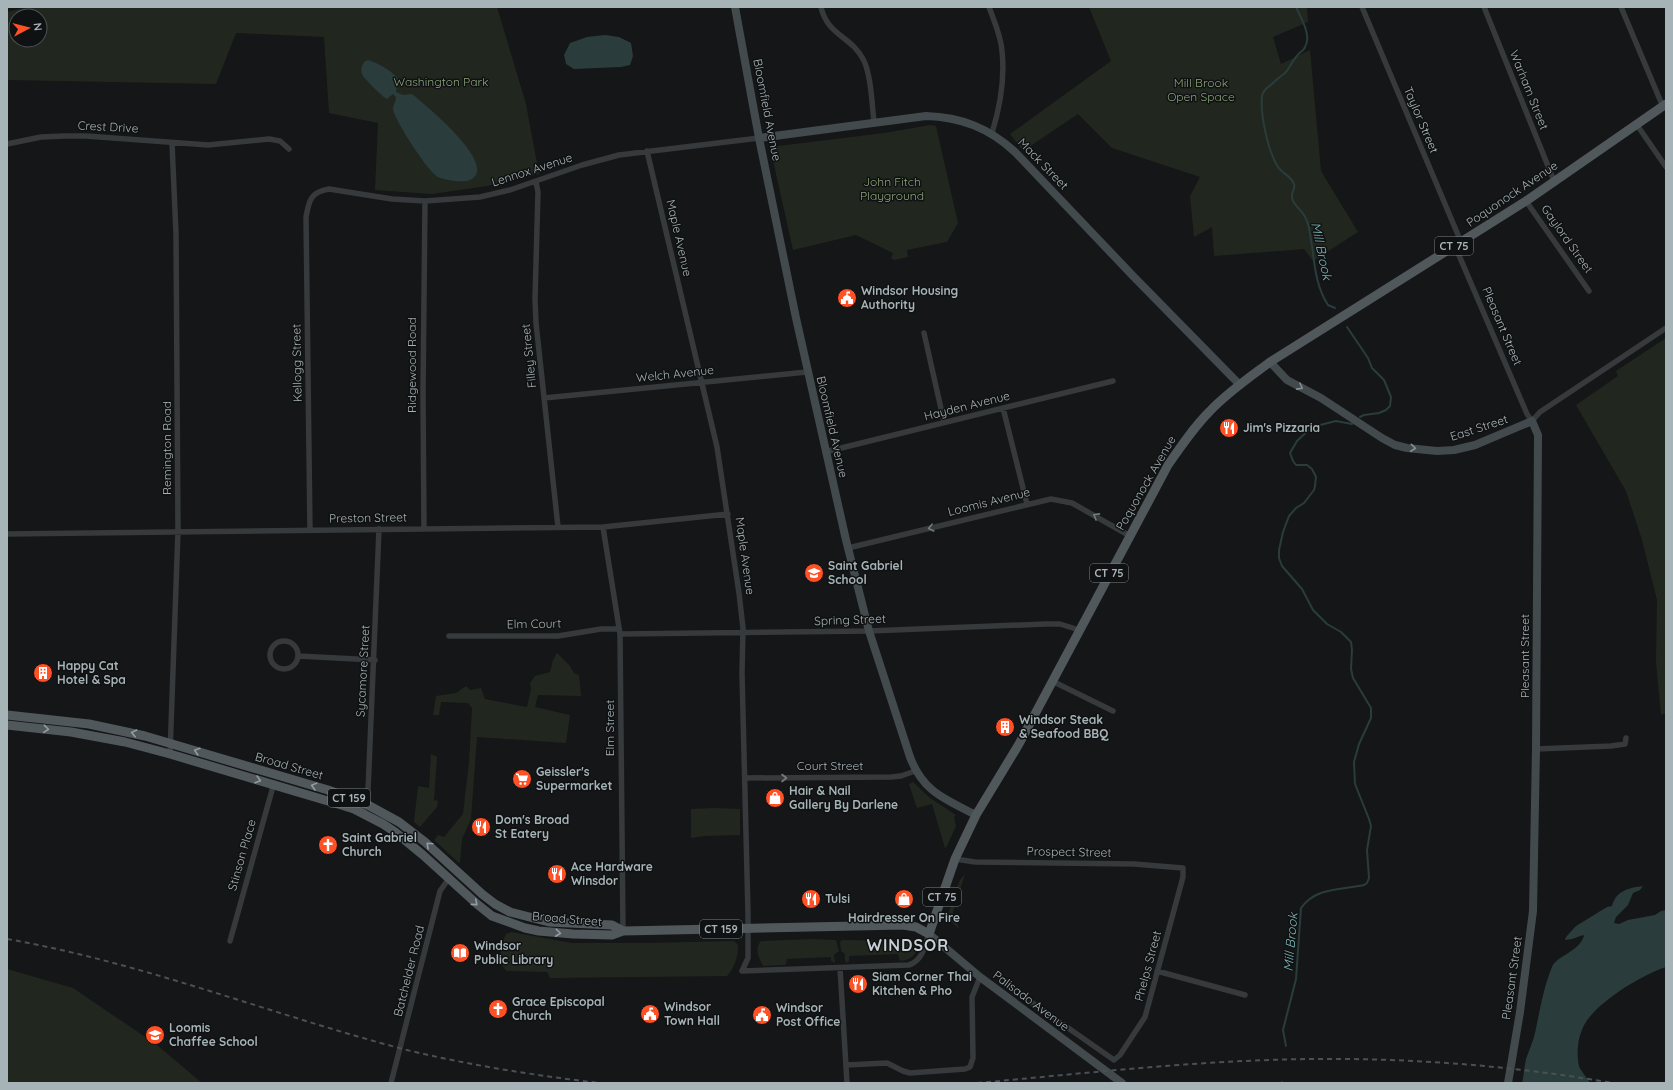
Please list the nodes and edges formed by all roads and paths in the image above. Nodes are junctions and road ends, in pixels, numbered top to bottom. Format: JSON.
{"nodes":[{"id":1,"x":735,"y":7,"type":"edge"},
{"id":2,"x":821,"y":7,"type":"edge"},
{"id":3,"x":989,"y":7,"type":"edge"},
{"id":4,"x":1362,"y":7,"type":"edge"},
{"id":5,"x":1484,"y":7,"type":"edge"},
{"id":6,"x":1621,"y":7,"type":"edge"},
{"id":7,"x":1664,"y":106,"type":"edge"},
{"id":8,"x":874,"y":122,"type":"junction"},
{"id":9,"x":1637,"y":124,"type":"junction"},
{"id":10,"x":992,"y":133,"type":"junction"},
{"id":11,"x":759,"y":138,"type":"junction"},
{"id":12,"x":172,"y":143,"type":"junction"},
{"id":13,"x":7,"y":144,"type":"edge"},
{"id":14,"x":289,"y":149,"type":"dead end"},
{"id":15,"x":647,"y":151,"type":"junction"},
{"id":16,"x":1666,"y":167,"type":"edge"},
{"id":17,"x":1554,"y":181,"type":"junction"},
{"id":18,"x":536,"y":182,"type":"junction"},
{"id":19,"x":312,"y":196,"type":"joint"},
{"id":20,"x":425,"y":201,"type":"junction"},
{"id":21,"x":1526,"y":201,"type":"junction"},
{"id":22,"x":1458,"y":244,"type":"junction"},
{"id":23,"x":1589,"y":291,"type":"dead end"},
{"id":24,"x":1666,"y":328,"type":"edge"},
{"id":25,"x":924,"y":332,"type":"dead end"},
{"id":26,"x":1270,"y":362,"type":"junction"},
{"id":27,"x":808,"y":372,"type":"junction"},
{"id":28,"x":1113,"y":381,"type":"dead end"},
{"id":29,"x":702,"y":382,"type":"junction"},
{"id":30,"x":1240,"y":385,"type":"junction"},
{"id":31,"x":544,"y":398,"type":"junction"},
{"id":32,"x":1003,"y":408,"type":"junction"},
{"id":33,"x":1532,"y":421,"type":"junction"},
{"id":34,"x":944,"y":422,"type":"junction"},
{"id":35,"x":826,"y":452,"type":"junction"},
{"id":36,"x":1027,"y":504,"type":"junction"},
{"id":37,"x":728,"y":514,"type":"junction"},
{"id":38,"x":558,"y":527,"type":"junction"},
{"id":39,"x":603,"y":527,"type":"junction"},
{"id":40,"x":379,"y":529,"type":"junction"},
{"id":41,"x":424,"y":529,"type":"junction"},
{"id":42,"x":310,"y":530,"type":"junction"},
{"id":43,"x":178,"y":532,"type":"junction"},
{"id":44,"x":7,"y":534,"type":"edge"},
{"id":45,"x":1130,"y":536,"type":"junction"},
{"id":46,"x":848,"y":548,"type":"junction"},
{"id":47,"x":1079,"y":630,"type":"junction"},
{"id":48,"x":869,"y":631,"type":"junction"},
{"id":49,"x":620,"y":632,"type":"junction"},
{"id":50,"x":743,"y":634,"type":"junction"},
{"id":51,"x":449,"y":636,"type":"dead end"},
{"id":52,"x":298,"y":656,"type":"junction"},
{"id":53,"x":375,"y":660,"type":"junction"},
{"id":54,"x":1052,"y":681,"type":"junction"},
{"id":55,"x":1113,"y":711,"type":"dead end"},
{"id":56,"x":7,"y":715,"type":"edge"},
{"id":57,"x":7,"y":725,"type":"edge"},
{"id":58,"x":1626,"y":738,"type":"dead end"},
{"id":59,"x":171,"y":744,"type":"junction"},
{"id":60,"x":1536,"y":750,"type":"junction"},
{"id":61,"x":170,"y":754,"type":"junction"},
{"id":62,"x":915,"y":772,"type":"junction"},
{"id":63,"x":276,"y":775,"type":"junction"},
{"id":64,"x":745,"y":778,"type":"junction"},
{"id":65,"x":274,"y":784,"type":"junction"},
{"id":66,"x":366,"y":804,"type":"junction"},
{"id":67,"x":362,"y":814,"type":"junction"},
{"id":68,"x":976,"y":815,"type":"junction"},
{"id":69,"x":955,"y":859,"type":"junction"},
{"id":70,"x":1183,"y":868,"type":"joint"},
{"id":71,"x":458,"y":871,"type":"junction"},
{"id":72,"x":448,"y":878,"type":"junction"},
{"id":73,"x":510,"y":912,"type":"junction"},
{"id":74,"x":539,"y":920,"type":"junction"},
{"id":75,"x":506,"y":922,"type":"junction"},
{"id":76,"x":748,"y":928,"type":"junction"},
{"id":77,"x":539,"y":931,"type":"junction"},
{"id":78,"x":623,"y":931,"type":"junction"},
{"id":79,"x":929,"y":934,"type":"junction"},
{"id":80,"x":230,"y":941,"type":"dead end"},
{"id":81,"x":840,"y":968,"type":"junction"},
{"id":82,"x":1157,"y":971,"type":"junction"},
{"id":83,"x":980,"y":977,"type":"junction"},
{"id":84,"x":1245,"y":995,"type":"dead end"},
{"id":85,"x":1031,"y":1002,"type":"dead end"},
{"id":86,"x":846,"y":1064,"type":"junction"},
{"id":87,"x":392,"y":1083,"type":"edge"},
{"id":88,"x":847,"y":1083,"type":"edge"},
{"id":89,"x":1122,"y":1083,"type":"edge"},
{"id":90,"x":1508,"y":1083,"type":"edge"}],
"edges":[{"from":1,"to":11,"type":"street","name":"Bloomfield Avenue"},
{"from":2,"to":8,"type":"street"},
{"from":3,"to":10,"type":"street"},
{"from":4,"to":22,"type":"street","name":"Taylor Street"},
{"from":5,"to":17,"type":"street","name":"Warham Street"},
{"from":6,"to":7,"type":"street"},
{"from":7,"to":9,"type":"main road","name":"Poquonock Avenue","number":"CT 75"},
{"from":8,"to":10,"type":"street","name":"Mack Street"},
{"from":8,"to":11,"type":"street","name":"Mack Street"},
{"from":9,"to":16,"type":"street"},
{"from":9,"to":17,"type":"main road","name":"Poquonock Avenue","number":"CT 75"},
{"from":10,"to":30,"type":"street","name":"Mack Street"},
{"from":11,"to":15,"type":"street","name":"Lennox Avenue"},
{"from":11,"to":27,"type":"street","name":"Bloomfield Avenue"},
{"from":12,"to":13,"type":"street","name":"Crest Drive"},
{"from":12,"to":14,"type":"street","name":"Crest Drive"},
{"from":12,"to":43,"type":"street","name":"Remington Road"},
{"from":15,"to":18,"type":"street","name":"Lennox Avenue"},
{"from":15,"to":29,"type":"street","name":"Maple Avenue"},
{"from":17,"to":21,"type":"main road","name":"Poquonock Avenue","number":"CT 75"},
{"from":18,"to":20,"type":"street","name":"Lennox Avenue"},
{"from":18,"to":31,"type":"street","name":"Filley Street"},
{"from":19,"to":20,"type":"street","name":"Lennox Avenue"},
{"from":19,"to":42,"type":"street","name":"Kellogg Street"},
{"from":20,"to":41,"type":"street","name":"Ridgewood Road"},
{"from":21,"to":22,"type":"main road","name":"Poquonock Avenue","number":"CT 75"},
{"from":21,"to":23,"type":"street","name":"Gaylord Street"},
{"from":22,"to":26,"type":"main road","name":"Poquonock Avenue","number":"CT 75"},
{"from":22,"to":33,"type":"street","name":"Pleasant Street"},
{"from":24,"to":33,"type":"street","name":"East Street"},
{"from":25,"to":34,"type":"street"},
{"from":26,"to":30,"type":"main road","name":"Poquonock Avenue","number":"CT 75"},
{"from":26,"to":33,"type":"street","name":"East Street","one_way":true},
{"from":27,"to":29,"type":"street","name":"Welch Avenue"},
{"from":27,"to":35,"type":"street","name":"Bloomfield Avenue"},
{"from":28,"to":32,"type":"street","name":"Hayden Avenue"},
{"from":29,"to":31,"type":"street","name":"Welch Avenue"},
{"from":29,"to":37,"type":"street","name":"Maple Avenue"},
{"from":30,"to":45,"type":"main road","name":"Poquonock Avenue","number":"CT 75"},
{"from":31,"to":38,"type":"street","name":"Filley Street"},
{"from":32,"to":34,"type":"street","name":"Hayden Avenue"},
{"from":32,"to":36,"type":"street"},
{"from":33,"to":60,"type":"street","name":"Pleasant Street"},
{"from":34,"to":35,"type":"street","name":"Hayden Avenue"},
{"from":35,"to":46,"type":"street","name":"Bloomfield Avenue"},
{"from":45,"to":36,"type":"street","name":"Loomis Avenue","one_way":true},
{"from":36,"to":46,"type":"street","name":"Loomis Avenue","one_way":true},
{"from":37,"to":39,"type":"street","name":"Preston Street"},
{"from":37,"to":50,"type":"street","name":"Maple Avenue"},
{"from":38,"to":39,"type":"street","name":"Preston Street"},
{"from":38,"to":41,"type":"street","name":"Preston Street"},
{"from":39,"to":49,"type":"street","name":"Elm Street"},
{"from":40,"to":41,"type":"street","name":"Preston Street"},
{"from":40,"to":42,"type":"street","name":"Preston Street"},
{"from":40,"to":53,"type":"street","name":"Sycamore Street"},
{"from":42,"to":43,"type":"street","name":"Preston Street"},
{"from":43,"to":44,"type":"street","name":"Preston Street"},
{"from":43,"to":59,"type":"street","name":"Remington Road"},
{"from":45,"to":47,"type":"main road","name":"Poquonock Avenue","number":"CT 75"},
{"from":46,"to":48,"type":"street","name":"Bloomfield Avenue"},
{"from":47,"to":48,"type":"street","name":"Spring Street"},
{"from":47,"to":54,"type":"main road","name":"Poquonock Avenue","number":"CT 75"},
{"from":48,"to":50,"type":"street","name":"Spring Street"},
{"from":48,"to":62,"type":"street","name":"Bloomfield Avenue"},
{"from":49,"to":50,"type":"street","name":"Spring Street"},
{"from":49,"to":51,"type":"street","name":"Elm Court"},
{"from":49,"to":78,"type":"street","name":"Elm Street"},
{"from":50,"to":64,"type":"street","name":"Maple Avenue"},
{"from":52,"to":52,"type":"street"},
{"from":52,"to":53,"type":"street"},
{"from":53,"to":66,"type":"street","name":"Sycamore Street"},
{"from":54,"to":55,"type":"street"},
{"from":54,"to":68,"type":"main road","name":"Poquonock Avenue","number":"CT 75"},
{"from":59,"to":56,"type":"main road","name":"Broad Street","number":"CT 159","one_way":true},
{"from":57,"to":61,"type":"main road","name":"Broad Street","number":"CT 159","one_way":true},
{"from":58,"to":60,"type":"street"},
{"from":59,"to":61,"type":"street","name":"Remington Road"},
{"from":63,"to":59,"type":"main road","name":"Broad Street","number":"CT 159","one_way":true},
{"from":60,"to":90,"type":"street","name":"Pleasant Street"},
{"from":61,"to":65,"type":"main road","name":"Broad Street","number":"CT 159","one_way":true},
{"from":64,"to":62,"type":"street","name":"Court Street","one_way":true},
{"from":62,"to":68,"type":"street","name":"Bloomfield Avenue"},
{"from":63,"to":65,"type":"street","name":"Stinson Place"},
{"from":66,"to":63,"type":"main road","name":"Broad Street","number":"CT 159","one_way":true},
{"from":64,"to":76,"type":"street","name":"Maple Avenue"},
{"from":65,"to":67,"type":"main road","name":"Broad Street","number":"CT 159"},
{"from":65,"to":80,"type":"street","name":"Stinson Place"},
{"from":66,"to":67,"type":"street","name":"Sycamore Street"},
{"from":71,"to":66,"type":"main road","name":"Broad Street","number":"CT 159","one_way":true},
{"from":67,"to":72,"type":"main road","name":"Broad Street","number":"CT 159"},
{"from":68,"to":69,"type":"main road","name":"Poquonock Avenue","number":"CT 75"},
{"from":69,"to":70,"type":"street","name":"Prospect Street"},
{"from":69,"to":79,"type":"main road","name":"Poquonock Avenue","number":"CT 75"},
{"from":70,"to":82,"type":"street","name":"Phelps Street"},
{"from":71,"to":72,"type":"street","name":"Batchelder Road"},
{"from":71,"to":73,"type":"main road","name":"Broad Street","number":"CT 159"},
{"from":72,"to":75,"type":"main road","name":"Broad Street","number":"CT 159","one_way":true},
{"from":72,"to":87,"type":"street","name":"Batchelder Road"},
{"from":73,"to":74,"type":"main road","name":"Broad Street","number":"CT 159"},
{"from":73,"to":75,"type":"main road"},
{"from":74,"to":77,"type":"main road"},
{"from":74,"to":78,"type":"main road","name":"Broad Street","number":"CT 159"},
{"from":75,"to":77,"type":"main road","name":"Broad Street","number":"CT 159"},
{"from":76,"to":78,"type":"main road","name":"Broad Street","number":"CT 159"},
{"from":76,"to":79,"type":"main road","name":"Broad Street","number":"CT 159"},
{"from":76,"to":81,"type":"street","name":"Maple Avenue"},
{"from":77,"to":78,"type":"main road","name":"Broad Street","number":"CT 159","one_way":true},
{"from":79,"to":81,"type":"street"},
{"from":79,"to":83,"type":"street","name":"Palisado Avenue","number":"CT 159"},
{"from":81,"to":86,"type":"street"},
{"from":82,"to":84,"type":"street"},
{"from":82,"to":85,"type":"street","name":"Phelps Street"},
{"from":83,"to":86,"type":"street"},
{"from":83,"to":89,"type":"street","name":"Palisado Avenue","number":"CT 159"},
{"from":86,"to":88,"type":"street"}]}
